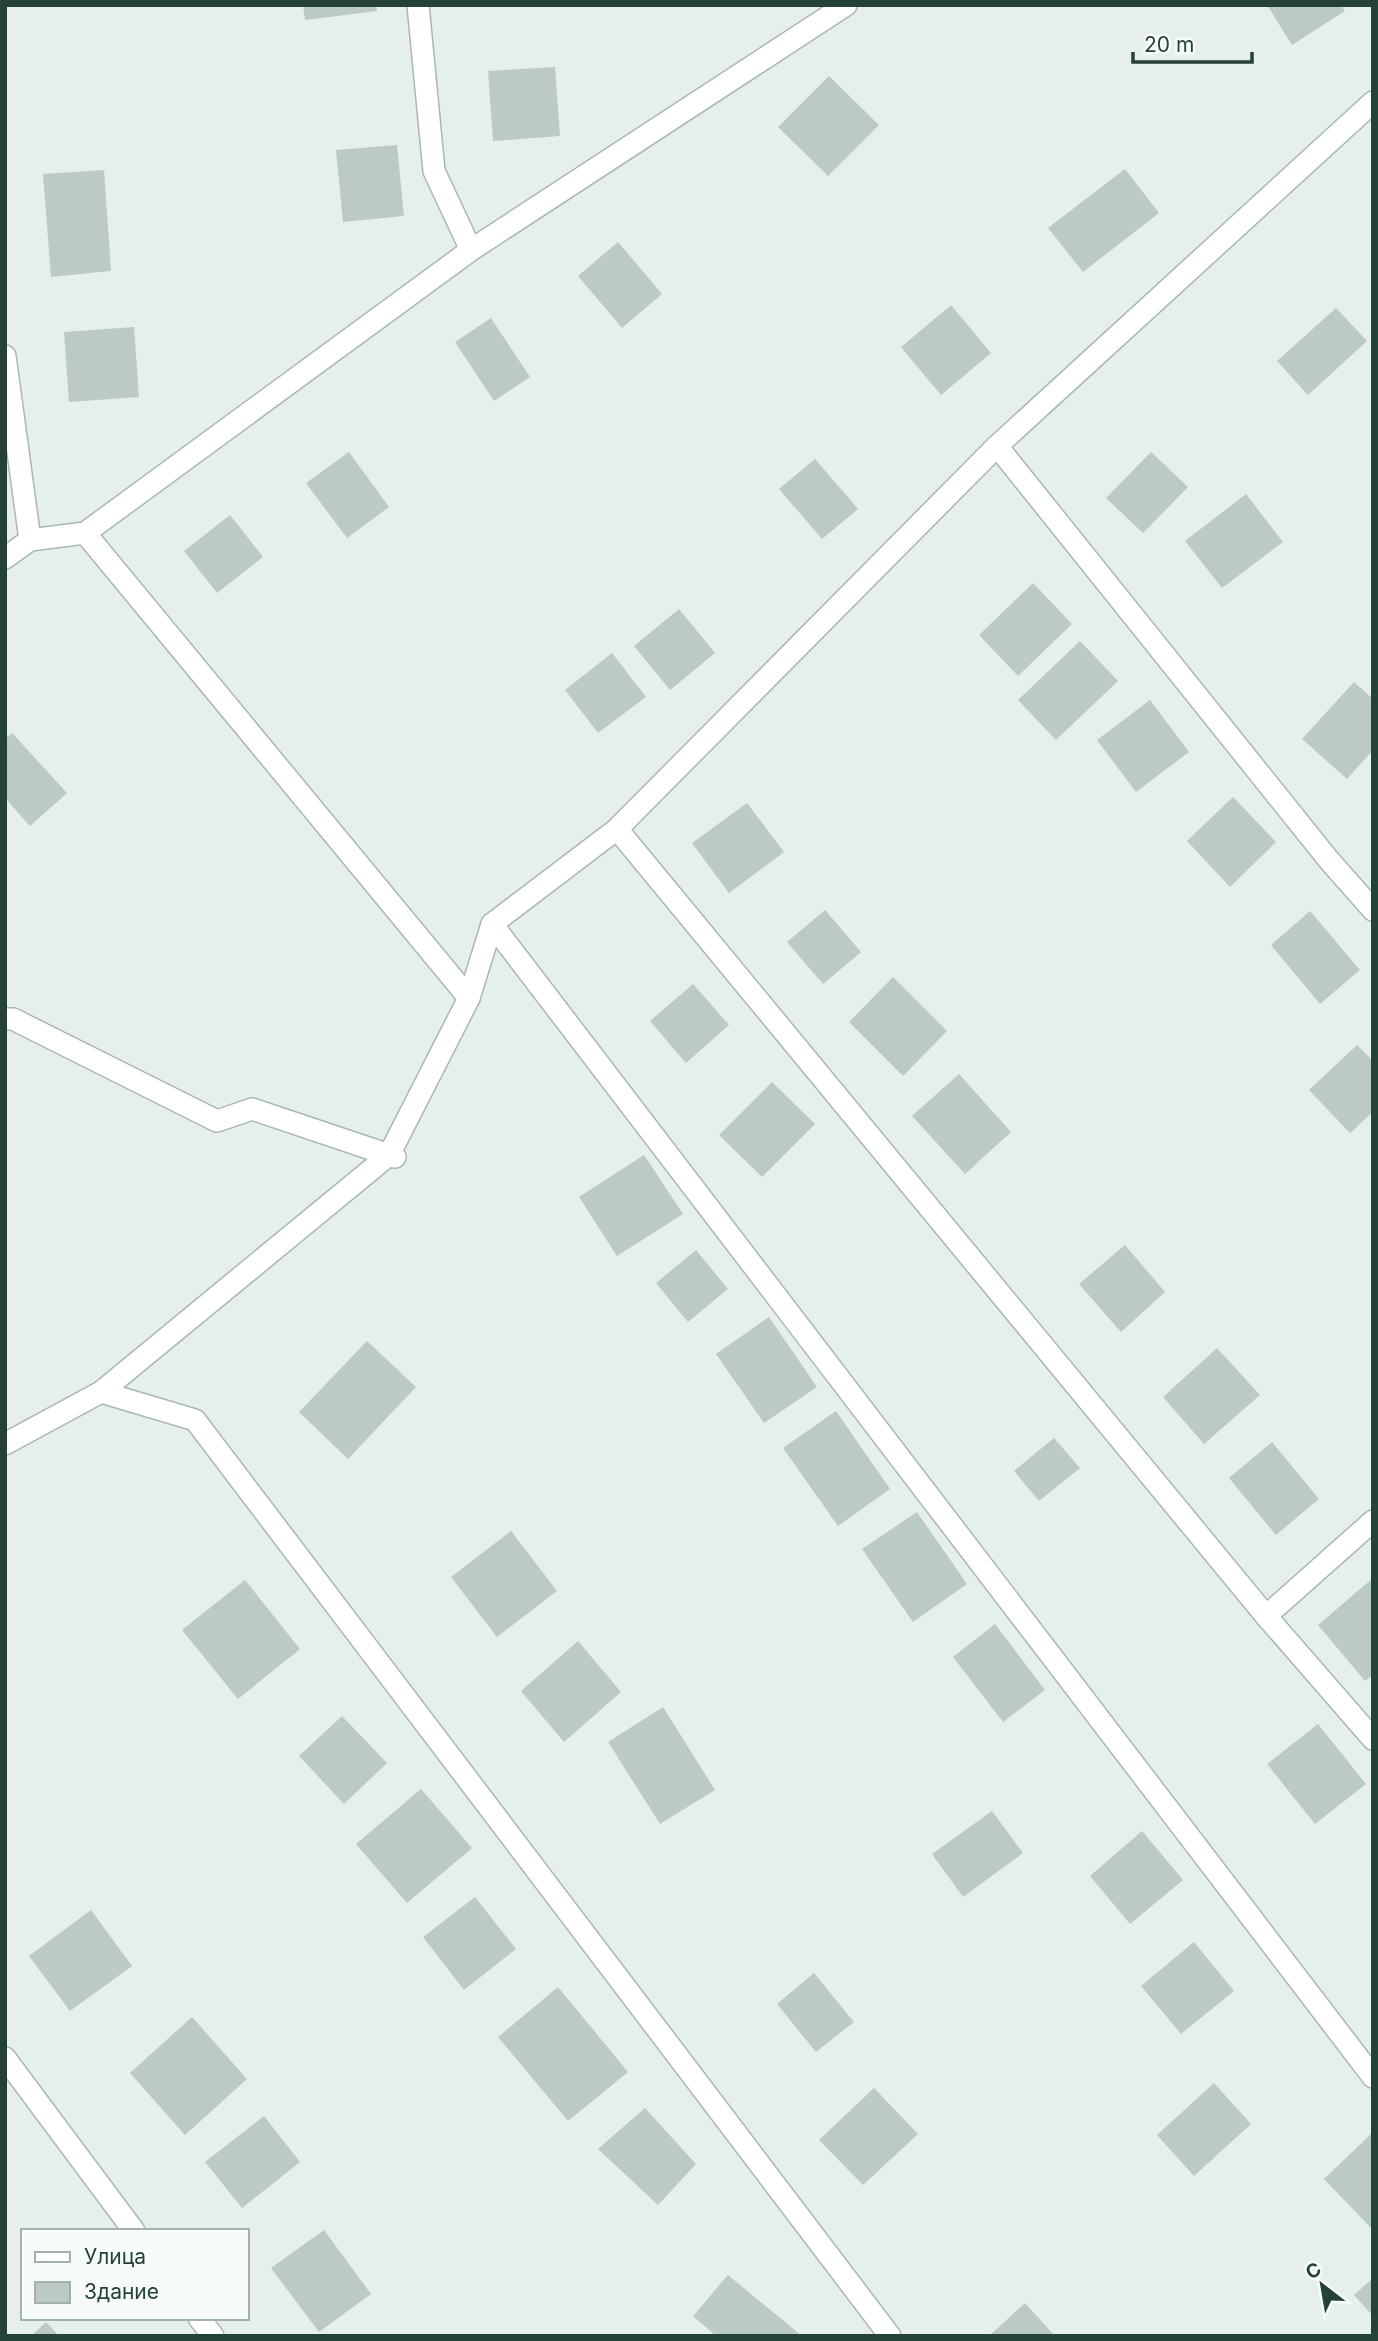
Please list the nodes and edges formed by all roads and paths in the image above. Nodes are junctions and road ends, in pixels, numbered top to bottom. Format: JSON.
{"nodes":[{"id":1,"x":418,"y":5,"type":"edge"},
{"id":2,"x":846,"y":5,"type":"edge"},
{"id":3,"x":1373,"y":102,"type":"edge"},
{"id":4,"x":471,"y":250,"type":"junction"},
{"id":5,"x":5,"y":356,"type":"edge"},
{"id":6,"x":997,"y":446,"type":"junction"},
{"id":7,"x":85,"y":533,"type":"junction"},
{"id":8,"x":30,"y":540,"type":"junction"},
{"id":9,"x":5,"y":558,"type":"edge"},
{"id":10,"x":617,"y":829,"type":"junction"},
{"id":11,"x":1373,"y":909,"type":"edge"},
{"id":12,"x":492,"y":924,"type":"junction"},
{"id":13,"x":469,"y":998,"type":"junction"},
{"id":14,"x":5,"y":1019,"type":"edge"},
{"id":15,"x":392,"y":1156,"type":"junction"},
{"id":16,"x":101,"y":1392,"type":"junction"},
{"id":17,"x":5,"y":1444,"type":"edge"},
{"id":18,"x":1373,"y":1521,"type":"edge"},
{"id":19,"x":1266,"y":1616,"type":"junction"},
{"id":20,"x":1373,"y":1739,"type":"edge"},
{"id":21,"x":5,"y":2059,"type":"edge"},
{"id":22,"x":1373,"y":2077,"type":"edge"},
{"id":23,"x":132,"y":2229,"type":"edge"},
{"id":24,"x":201,"y":2320,"type":"edge"},
{"id":25,"x":212,"y":2336,"type":"edge"},
{"id":26,"x":890,"y":2336,"type":"edge"}],
"edges":[{"from":1,"to":4,"type":"street"},
{"from":2,"to":4,"type":"street"},
{"from":3,"to":6,"type":"street"},
{"from":4,"to":7,"type":"street"},
{"from":5,"to":8,"type":"street"},
{"from":6,"to":10,"type":"street"},
{"from":6,"to":11,"type":"street"},
{"from":7,"to":8,"type":"street"},
{"from":7,"to":13,"type":"street"},
{"from":8,"to":9,"type":"street"},
{"from":10,"to":12,"type":"street"},
{"from":10,"to":19,"type":"street"},
{"from":12,"to":13,"type":"street"},
{"from":12,"to":22,"type":"street"},
{"from":13,"to":15,"type":"street"},
{"from":14,"to":15,"type":"street"},
{"from":15,"to":16,"type":"street"},
{"from":16,"to":17,"type":"street"},
{"from":16,"to":26,"type":"street"},
{"from":18,"to":19,"type":"street"},
{"from":19,"to":20,"type":"street"},
{"from":21,"to":23,"type":"street"},
{"from":24,"to":25,"type":"street"}]}
